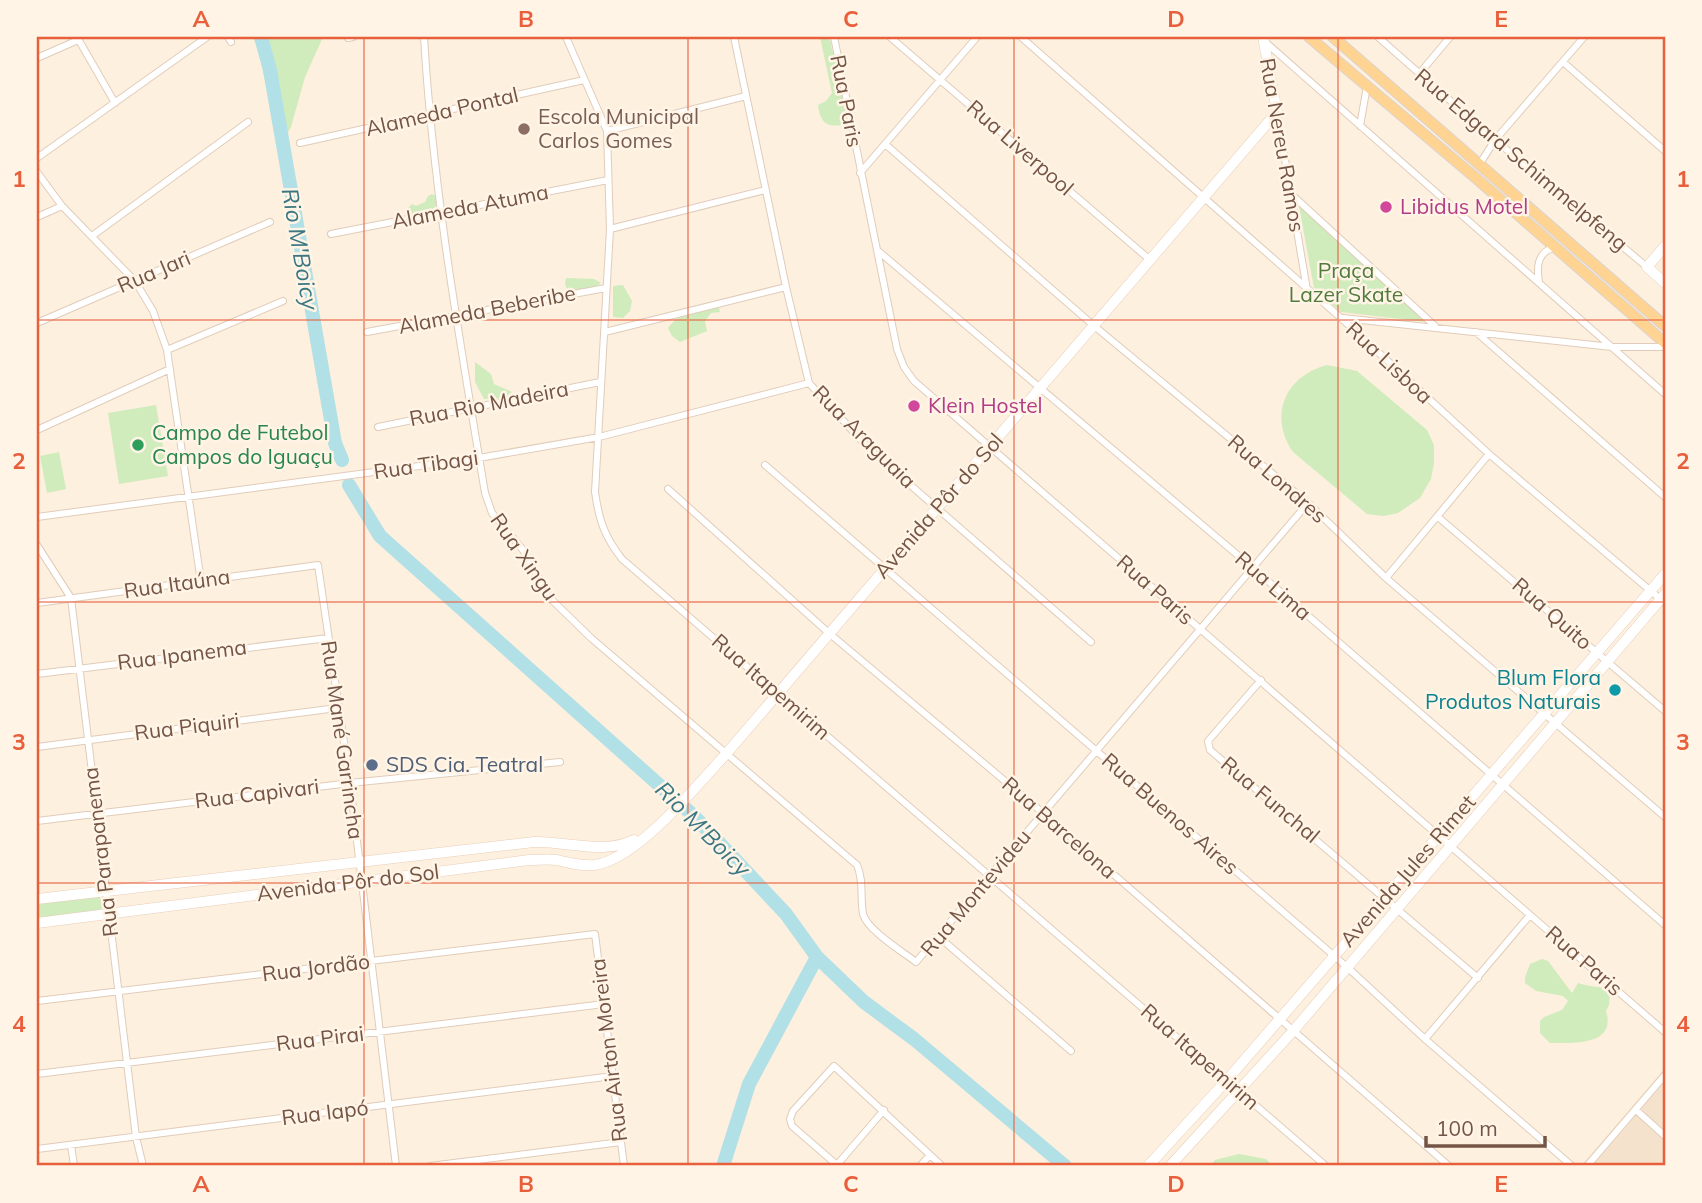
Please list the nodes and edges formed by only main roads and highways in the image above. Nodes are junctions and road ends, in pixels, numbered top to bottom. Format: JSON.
{"nodes":[{"id":1,"x":1308,"y":37,"type":"edge"},
{"id":2,"x":1333,"y":37,"type":"edge"},
{"id":3,"x":1665,"y":326,"type":"edge"},
{"id":4,"x":1665,"y":345,"type":"edge"}],
"edges":[{"from":1,"to":4,"type":"main road"},
{"from":2,"to":3,"type":"main road"}]}
